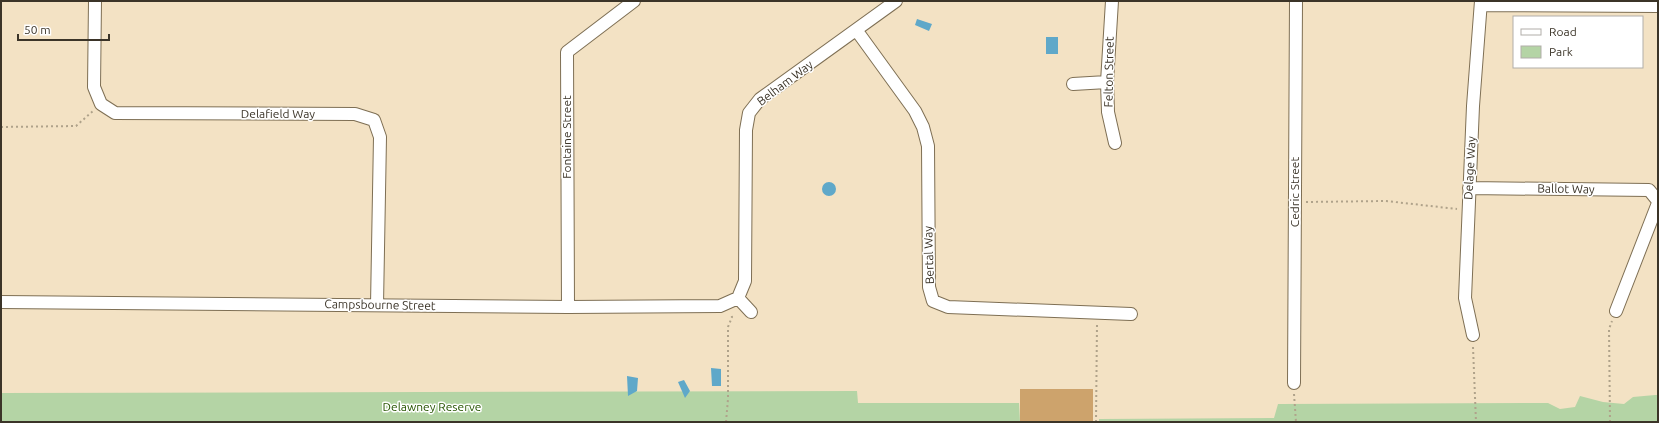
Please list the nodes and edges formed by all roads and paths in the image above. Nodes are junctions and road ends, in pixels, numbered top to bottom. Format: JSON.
{"nodes":[{"id":1,"x":95,"y":1,"type":"edge"},
{"id":2,"x":634,"y":1,"type":"edge"},
{"id":3,"x":896,"y":1,"type":"edge"},
{"id":4,"x":1112,"y":1,"type":"edge"},
{"id":5,"x":1296,"y":1,"type":"edge"},
{"id":6,"x":1481,"y":3,"type":"edge"},
{"id":7,"x":1658,"y":6,"type":"edge"},
{"id":8,"x":857,"y":30,"type":"junction"},
{"id":9,"x":1107,"y":82,"type":"junction"},
{"id":10,"x":1073,"y":84,"type":"dead end"},
{"id":11,"x":102,"y":104,"type":"junction"},
{"id":12,"x":1,"y":127,"type":"edge"},
{"id":13,"x":1115,"y":143,"type":"dead end"},
{"id":14,"x":1469,"y":188,"type":"junction"},
{"id":15,"x":1295,"y":202,"type":"junction"},
{"id":16,"x":1658,"y":202,"type":"edge"},
{"id":17,"x":1468,"y":209,"type":"junction"},
{"id":18,"x":734,"y":300,"type":"junction"},
{"id":19,"x":1,"y":302,"type":"edge"},
{"id":20,"x":377,"y":305,"type":"junction"},
{"id":21,"x":568,"y":307,"type":"junction"},
{"id":22,"x":1097,"y":311,"type":"junction"},
{"id":23,"x":1616,"y":311,"type":"joint"},
{"id":24,"x":751,"y":312,"type":"dead end"},
{"id":25,"x":1131,"y":314,"type":"dead end"},
{"id":26,"x":1473,"y":335,"type":"joint"},
{"id":27,"x":1294,"y":383,"type":"joint"},
{"id":28,"x":726,"y":422,"type":"edge"},
{"id":29,"x":1096,"y":422,"type":"edge"},
{"id":30,"x":1296,"y":422,"type":"edge"},
{"id":31,"x":1476,"y":422,"type":"edge"},
{"id":32,"x":1610,"y":422,"type":"edge"}],
"edges":[{"from":1,"to":11,"type":"street"},
{"from":2,"to":21,"type":"street","name":"Fontaine Street"},
{"from":3,"to":8,"type":"street","name":"Belham Way"},
{"from":4,"to":9,"type":"street","name":"Felton Street"},
{"from":5,"to":15,"type":"street","name":"Cedric Street"},
{"from":6,"to":7,"type":"street"},
{"from":6,"to":14,"type":"street","name":"Delage Way"},
{"from":8,"to":18,"type":"street","name":"Belham Way"},
{"from":8,"to":22,"type":"street","name":"Bertal Way"},
{"from":9,"to":10,"type":"street"},
{"from":9,"to":13,"type":"street","name":"Felton Street"},
{"from":11,"to":12,"type":"path"},
{"from":11,"to":20,"type":"street","name":"Delafield Way"},
{"from":14,"to":16,"type":"street","name":"Ballot Way"},
{"from":14,"to":17,"type":"street","name":"Delage Way"},
{"from":15,"to":17,"type":"path"},
{"from":15,"to":27,"type":"street","name":"Cedric Street"},
{"from":16,"to":23,"type":"street","name":"Ballot Way"},
{"from":17,"to":26,"type":"street","name":"Delage Way"},
{"from":18,"to":21,"type":"street","name":"Campsbourne Street"},
{"from":18,"to":24,"type":"street"},
{"from":18,"to":28,"type":"path"},
{"from":19,"to":20,"type":"street","name":"Campsbourne Street"},
{"from":20,"to":21,"type":"street","name":"Campsbourne Street"},
{"from":22,"to":25,"type":"street","name":"Bertal Way"},
{"from":22,"to":29,"type":"path"},
{"from":23,"to":32,"type":"path"},
{"from":26,"to":31,"type":"path"},
{"from":27,"to":30,"type":"path"}]}
